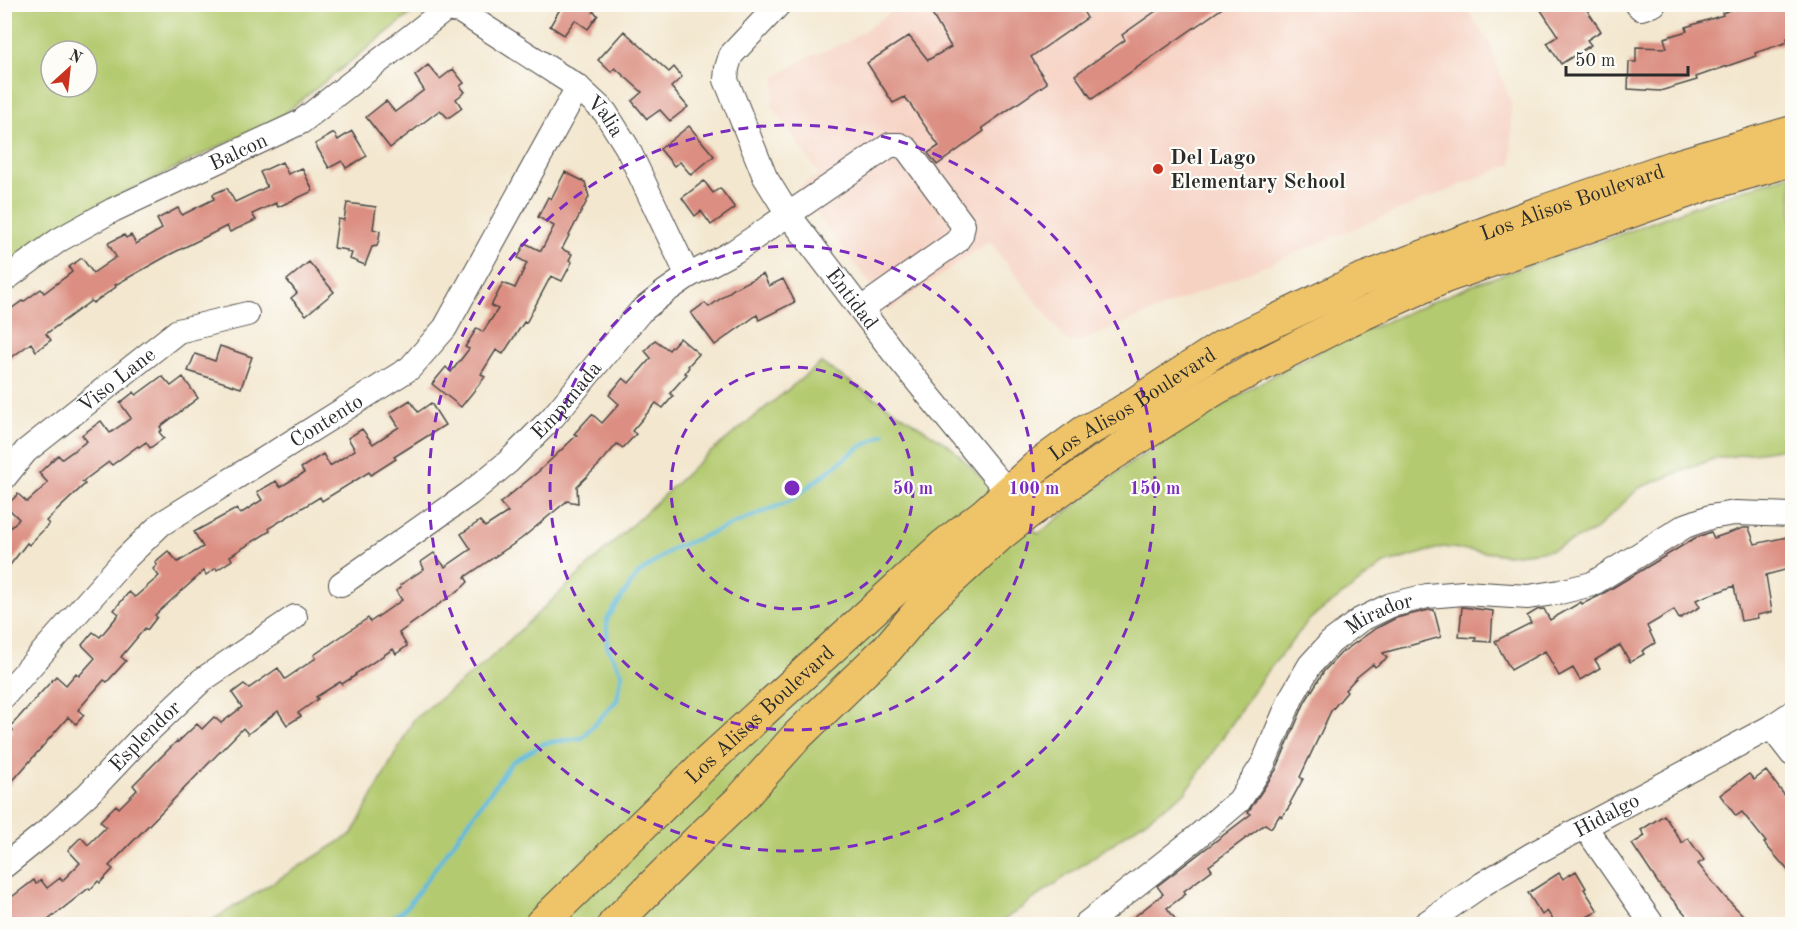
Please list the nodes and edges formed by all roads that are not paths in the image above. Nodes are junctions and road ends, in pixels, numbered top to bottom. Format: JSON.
{"nodes":[{"id":1,"x":779,"y":4,"type":"edge"},
{"id":2,"x":1637,"y":4,"type":"edge"},
{"id":3,"x":1654,"y":4,"type":"edge"},
{"id":4,"x":460,"y":11,"type":"joint"},
{"id":5,"x":578,"y":87,"type":"junction"},
{"id":6,"x":1792,"y":132,"type":"edge"},
{"id":7,"x":1792,"y":160,"type":"edge"},
{"id":8,"x":788,"y":214,"type":"junction"},
{"id":9,"x":688,"y":276,"type":"junction"},
{"id":10,"x":4,"y":280,"type":"edge"},
{"id":11,"x":861,"y":309,"type":"junction"},
{"id":12,"x":247,"y":314,"type":"dead end"},
{"id":13,"x":4,"y":478,"type":"edge"},
{"id":14,"x":1018,"y":502,"type":"junction"},
{"id":15,"x":1792,"y":515,"type":"edge"},
{"id":16,"x":341,"y":584,"type":"dead end"},
{"id":17,"x":295,"y":617,"type":"dead end"},
{"id":18,"x":4,"y":696,"type":"edge"},
{"id":19,"x":1792,"y":713,"type":"edge"},
{"id":20,"x":1771,"y":727,"type":"junction"},
{"id":21,"x":1792,"y":754,"type":"edge"},
{"id":22,"x":1585,"y":827,"type":"junction"},
{"id":23,"x":4,"y":866,"type":"edge"},
{"id":24,"x":541,"y":924,"type":"edge"},
{"id":25,"x":614,"y":924,"type":"edge"},
{"id":26,"x":1086,"y":924,"type":"edge"},
{"id":27,"x":1425,"y":924,"type":"edge"},
{"id":28,"x":1652,"y":924,"type":"edge"}],
"edges":[{"from":1,"to":8,"type":"street","name":"Entidad"},
{"from":2,"to":3,"type":"street"},
{"from":4,"to":5,"type":"street","name":"Valia"},
{"from":4,"to":10,"type":"street","name":"Balcon"},
{"from":5,"to":9,"type":"street","name":"Valia"},
{"from":5,"to":18,"type":"street","name":"Contento"},
{"from":6,"to":14,"type":"main road","name":"Los Alisos Boulevard"},
{"from":7,"to":14,"type":"main road","name":"Los Alisos Boulevard"},
{"from":8,"to":9,"type":"street","name":"Empanada"},
{"from":8,"to":11,"type":"street","name":"Entidad"},
{"from":8,"to":11,"type":"street","name":"Empanada"},
{"from":9,"to":16,"type":"street","name":"Empanada"},
{"from":11,"to":14,"type":"street","name":"Entidad"},
{"from":12,"to":13,"type":"street","name":"Viso Lane"},
{"from":14,"to":24,"type":"main road","name":"Los Alisos Boulevard"},
{"from":14,"to":25,"type":"main road","name":"Los Alisos Boulevard"},
{"from":15,"to":26,"type":"street","name":"Mirador"},
{"from":17,"to":23,"type":"street","name":"Esplendor"},
{"from":19,"to":20,"type":"street","name":"Hidalgo"},
{"from":20,"to":21,"type":"street"},
{"from":20,"to":22,"type":"street","name":"Hidalgo"},
{"from":22,"to":27,"type":"street","name":"Hidalgo"},
{"from":22,"to":28,"type":"street"}]}
